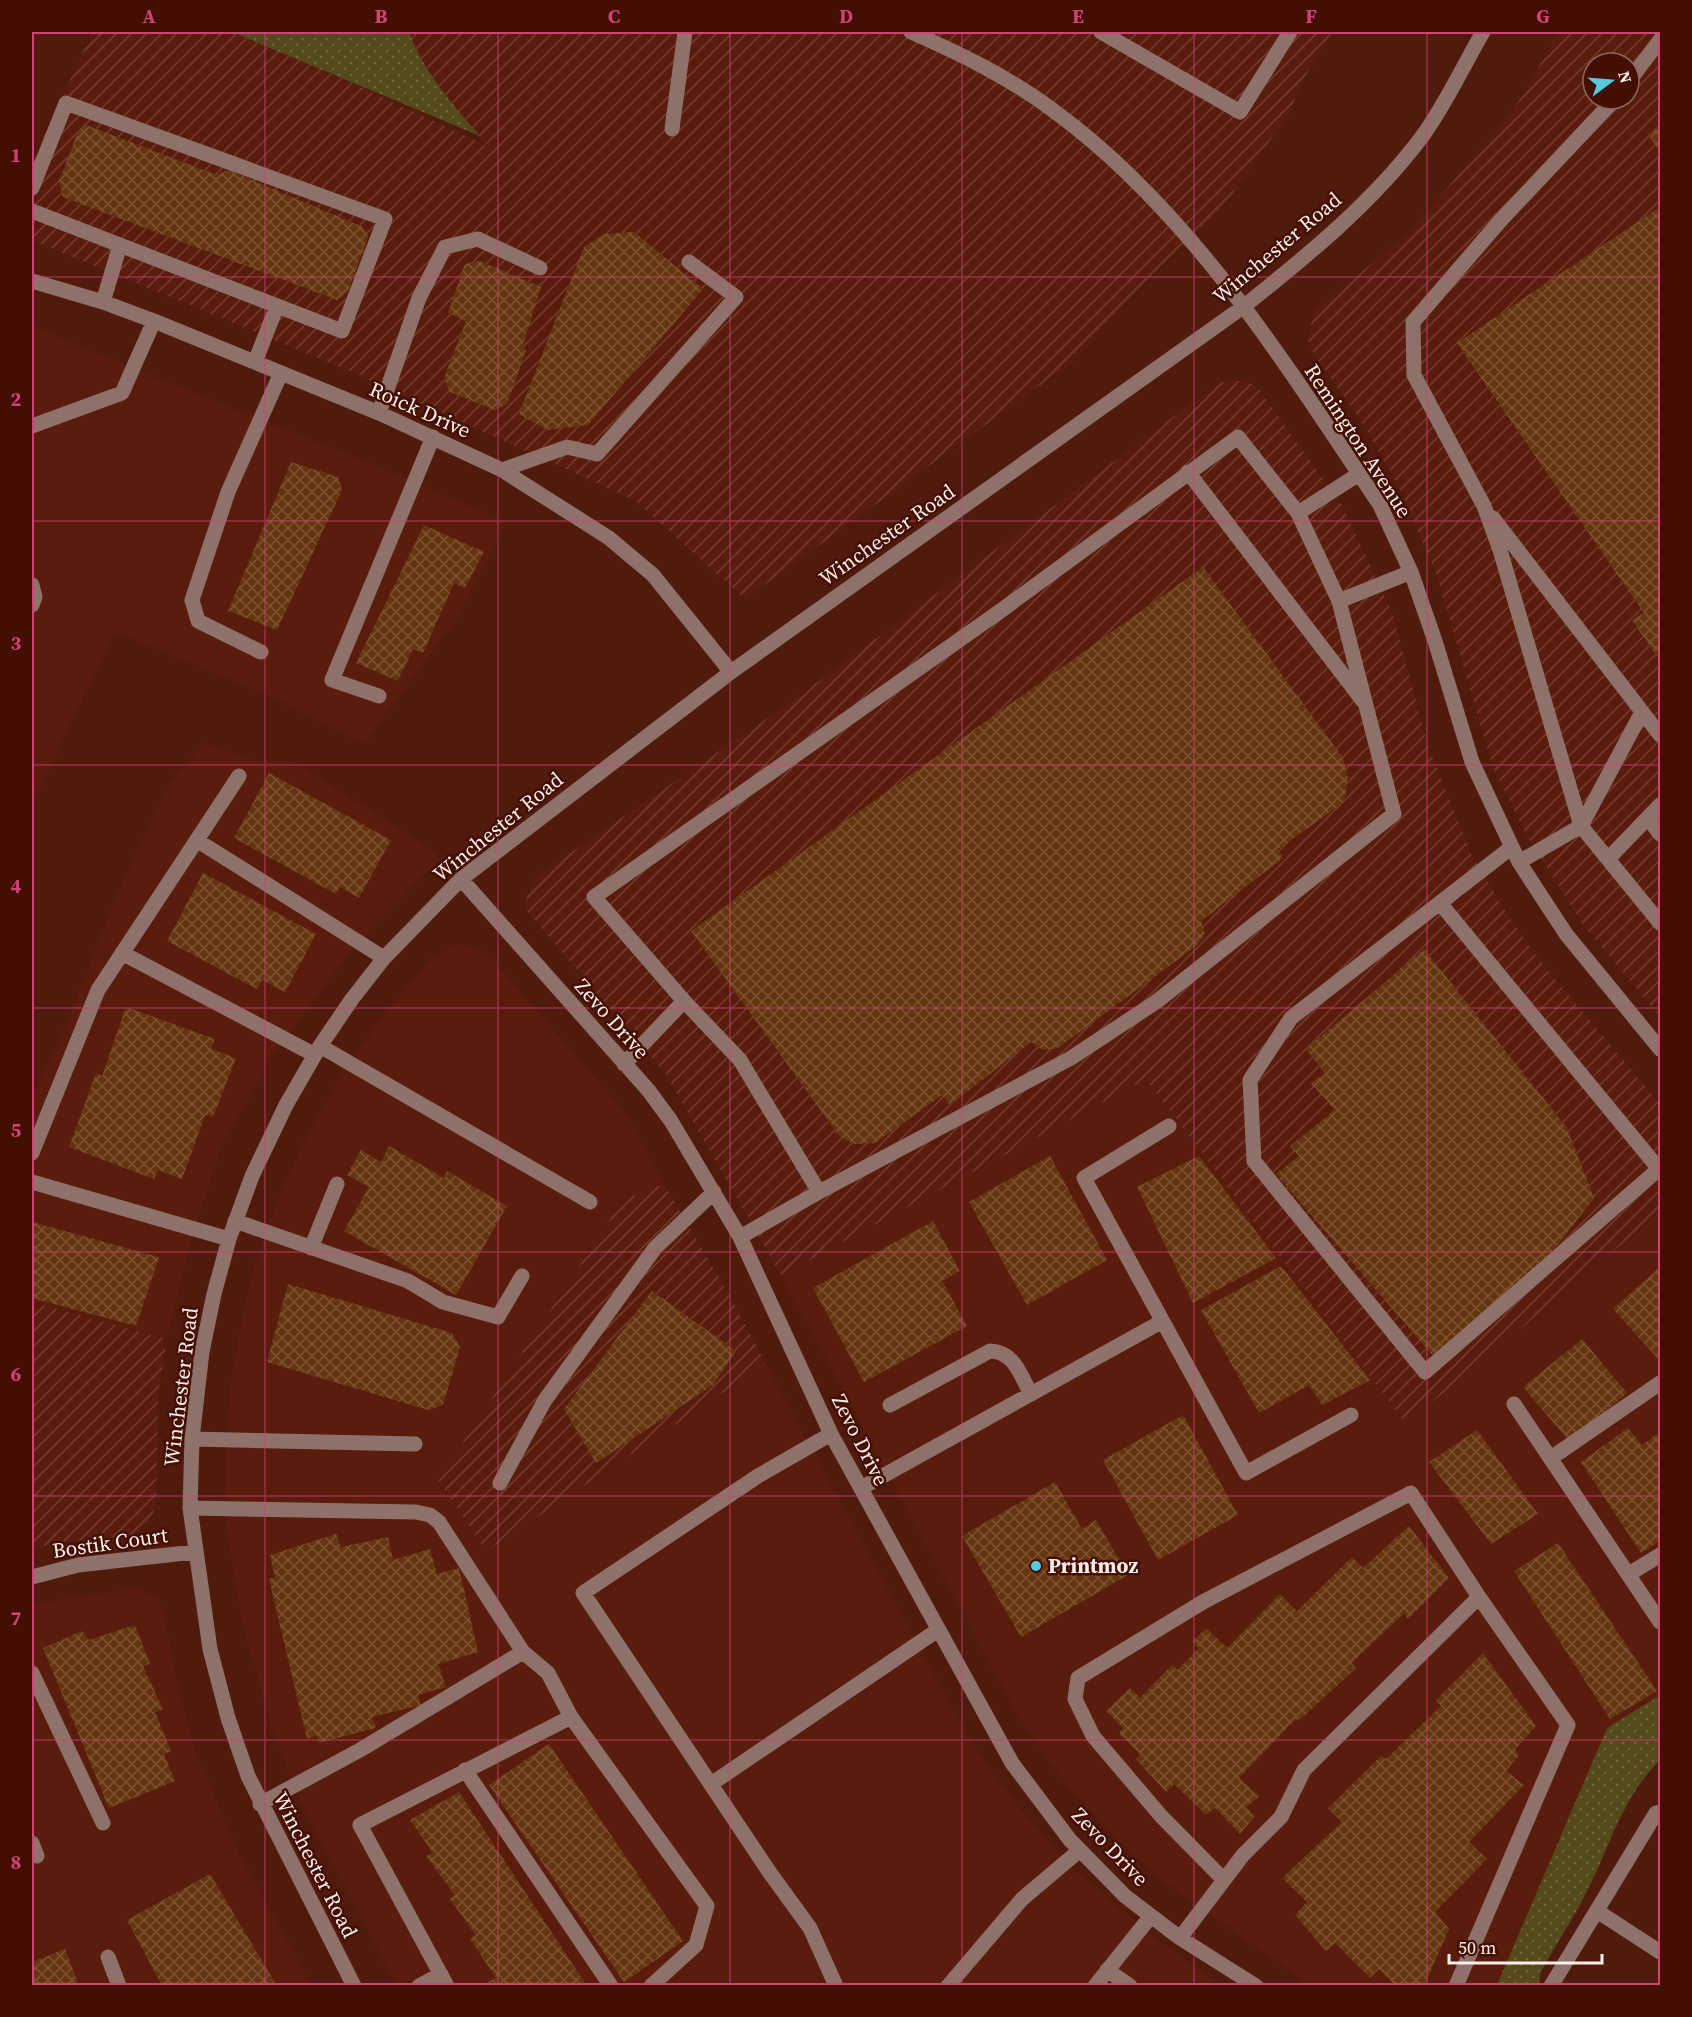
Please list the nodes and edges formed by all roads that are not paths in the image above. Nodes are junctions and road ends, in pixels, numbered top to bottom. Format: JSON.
{"nodes":[{"id":1,"x":685,"y":32,"type":"edge"},
{"id":2,"x":911,"y":32,"type":"edge"},
{"id":3,"x":1101,"y":32,"type":"edge"},
{"id":4,"x":1290,"y":32,"type":"edge"},
{"id":5,"x":1483,"y":32,"type":"edge"},
{"id":6,"x":1660,"y":40,"type":"edge"},
{"id":7,"x":1641,"y":65,"type":"edge"},
{"id":8,"x":1605,"y":111,"type":"edge"},
{"id":9,"x":672,"y":129,"type":"dead end"},
{"id":10,"x":32,"y":188,"type":"edge"},
{"id":11,"x":32,"y":211,"type":"edge"},
{"id":12,"x":120,"y":245,"type":"junction"},
{"id":13,"x":689,"y":262,"type":"dead end"},
{"id":14,"x":540,"y":268,"type":"dead end"},
{"id":15,"x":32,"y":281,"type":"edge"},
{"id":16,"x":103,"y":302,"type":"junction"},
{"id":17,"x":277,"y":306,"type":"junction"},
{"id":18,"x":1243,"y":307,"type":"junction"},
{"id":19,"x":154,"y":321,"type":"junction"},
{"id":20,"x":255,"y":362,"type":"junction"},
{"id":21,"x":281,"y":373,"type":"junction"},
{"id":22,"x":379,"y":413,"type":"junction"},
{"id":23,"x":32,"y":426,"type":"edge"},
{"id":24,"x":433,"y":437,"type":"junction"},
{"id":25,"x":502,"y":470,"type":"junction"},
{"id":26,"x":1188,"y":472,"type":"junction"},
{"id":27,"x":1359,"y":474,"type":"junction"},
{"id":28,"x":1484,"y":506,"type":"junction"},
{"id":29,"x":1298,"y":513,"type":"junction"},
{"id":30,"x":1411,"y":572,"type":"junction"},
{"id":31,"x":32,"y":585,"type":"edge"},
{"id":32,"x":1339,"y":600,"type":"junction"},
{"id":33,"x":32,"y":605,"type":"edge"},
{"id":34,"x":261,"y":652,"type":"dead end"},
{"id":35,"x":731,"y":672,"type":"junction"},
{"id":36,"x":379,"y":696,"type":"dead end"},
{"id":37,"x":1368,"y":708,"type":"junction"},
{"id":38,"x":1642,"y":712,"type":"junction"},
{"id":39,"x":1660,"y":735,"type":"edge"},
{"id":40,"x":239,"y":776,"type":"dead end"},
{"id":41,"x":1660,"y":805,"type":"edge"},
{"id":42,"x":1648,"y":818,"type":"junction"},
{"id":43,"x":1581,"y":826,"type":"junction"},
{"id":44,"x":1660,"y":834,"type":"edge"},
{"id":45,"x":198,"y":841,"type":"junction"},
{"id":46,"x":1512,"y":847,"type":"junction"},
{"id":47,"x":1608,"y":860,"type":"junction"},
{"id":48,"x":1519,"y":862,"type":"junction"},
{"id":49,"x":461,"y":879,"type":"junction"},
{"id":50,"x":1440,"y":903,"type":"junction"},
{"id":51,"x":1660,"y":923,"type":"edge"},
{"id":52,"x":122,"y":953,"type":"junction"},
{"id":53,"x":384,"y":958,"type":"junction"},
{"id":54,"x":684,"y":1001,"type":"junction"},
{"id":55,"x":1660,"y":1049,"type":"edge"},
{"id":56,"x":317,"y":1050,"type":"junction"},
{"id":57,"x":624,"y":1064,"type":"junction"},
{"id":58,"x":1169,"y":1126,"type":"dead end"},
{"id":59,"x":32,"y":1153,"type":"edge"},
{"id":60,"x":1660,"y":1168,"type":"edge"},
{"id":61,"x":32,"y":1182,"type":"edge"},
{"id":62,"x":337,"y":1184,"type":"dead end"},
{"id":63,"x":714,"y":1192,"type":"junction"},
{"id":64,"x":819,"y":1192,"type":"junction"},
{"id":65,"x":590,"y":1202,"type":"dead end"},
{"id":66,"x":236,"y":1221,"type":"junction"},
{"id":67,"x":740,"y":1237,"type":"junction"},
{"id":68,"x":229,"y":1239,"type":"junction"},
{"id":69,"x":311,"y":1248,"type":"junction"},
{"id":70,"x":522,"y":1276,"type":"dead end"},
{"id":71,"x":1161,"y":1322,"type":"junction"},
{"id":72,"x":1660,"y":1383,"type":"edge"},
{"id":73,"x":1031,"y":1394,"type":"junction"},
{"id":74,"x":1514,"y":1404,"type":"dead end"},
{"id":75,"x":890,"y":1405,"type":"dead end"},
{"id":76,"x":1351,"y":1415,"type":"dead end"},
{"id":77,"x":831,"y":1434,"type":"junction"},
{"id":78,"x":192,"y":1439,"type":"junction"},
{"id":79,"x":415,"y":1444,"type":"dead end"},
{"id":80,"x":1551,"y":1458,"type":"junction"},
{"id":81,"x":500,"y":1483,"type":"dead end"},
{"id":82,"x":861,"y":1488,"type":"junction"},
{"id":83,"x":189,"y":1508,"type":"junction"},
{"id":84,"x":195,"y":1552,"type":"junction"},
{"id":85,"x":1660,"y":1555,"type":"edge"},
{"id":86,"x":1629,"y":1574,"type":"junction"},
{"id":87,"x":32,"y":1577,"type":"edge"},
{"id":88,"x":1479,"y":1597,"type":"junction"},
{"id":89,"x":1660,"y":1622,"type":"edge"},
{"id":90,"x":938,"y":1630,"type":"junction"},
{"id":91,"x":522,"y":1652,"type":"junction"},
{"id":92,"x":32,"y":1672,"type":"edge"},
{"id":93,"x":571,"y":1717,"type":"junction"},
{"id":94,"x":465,"y":1770,"type":"junction"},
{"id":95,"x":711,"y":1784,"type":"junction"},
{"id":96,"x":260,"y":1804,"type":"junction"},
{"id":97,"x":1660,"y":1812,"type":"edge"},
{"id":98,"x":103,"y":1823,"type":"dead end"},
{"id":99,"x":1080,"y":1850,"type":"junction"},
{"id":100,"x":1224,"y":1880,"type":"junction"},
{"id":101,"x":1597,"y":1911,"type":"junction"},
{"id":102,"x":1151,"y":1916,"type":"junction"},
{"id":103,"x":1180,"y":1938,"type":"junction"},
{"id":104,"x":1660,"y":1952,"type":"edge"},
{"id":105,"x":108,"y":1957,"type":"dead end"},
{"id":106,"x":1107,"y":1970,"type":"junction"},
{"id":107,"x":444,"y":1980,"type":"edge"},
{"id":108,"x":119,"y":1986,"type":"edge"},
{"id":109,"x":354,"y":1986,"type":"edge"},
{"id":110,"x":419,"y":1986,"type":"edge"},
{"id":111,"x":611,"y":1986,"type":"edge"},
{"id":112,"x":651,"y":1986,"type":"edge"},
{"id":113,"x":836,"y":1986,"type":"edge"},
{"id":114,"x":948,"y":1986,"type":"edge"},
{"id":115,"x":1095,"y":1986,"type":"edge"},
{"id":116,"x":1130,"y":1986,"type":"edge"},
{"id":117,"x":1256,"y":1986,"type":"edge"},
{"id":118,"x":1456,"y":1986,"type":"edge"},
{"id":119,"x":1551,"y":1986,"type":"edge"}],
"edges":[{"from":1,"to":9,"type":"street"},
{"from":2,"to":18,"type":"street","name":"Remington Avenue"},
{"from":3,"to":4,"type":"street"},
{"from":5,"to":18,"type":"street","name":"Winchester Road"},
{"from":6,"to":7,"type":"street"},
{"from":8,"to":28,"type":"street"},
{"from":10,"to":17,"type":"street"},
{"from":11,"to":12,"type":"street"},
{"from":12,"to":16,"type":"street"},
{"from":12,"to":17,"type":"street"},
{"from":13,"to":25,"type":"street"},
{"from":14,"to":22,"type":"street"},
{"from":15,"to":16,"type":"street","name":"Roick Drive"},
{"from":16,"to":19,"type":"street","name":"Roick Drive"},
{"from":17,"to":20,"type":"street"},
{"from":18,"to":27,"type":"street","name":"Remington Avenue"},
{"from":18,"to":35,"type":"street","name":"Winchester Road"},
{"from":19,"to":20,"type":"street","name":"Roick Drive"},
{"from":19,"to":23,"type":"street"},
{"from":20,"to":21,"type":"street","name":"Roick Drive"},
{"from":21,"to":22,"type":"street","name":"Roick Drive"},
{"from":21,"to":34,"type":"street"},
{"from":22,"to":24,"type":"street","name":"Roick Drive"},
{"from":24,"to":25,"type":"street","name":"Roick Drive"},
{"from":24,"to":36,"type":"street"},
{"from":25,"to":35,"type":"street","name":"Roick Drive"},
{"from":26,"to":29,"type":"street"},
{"from":26,"to":37,"type":"street"},
{"from":26,"to":54,"type":"street"},
{"from":27,"to":29,"type":"street"},
{"from":27,"to":30,"type":"street","name":"Remington Avenue"},
{"from":28,"to":38,"type":"street"},
{"from":28,"to":43,"type":"street"},
{"from":29,"to":32,"type":"street"},
{"from":30,"to":32,"type":"street"},
{"from":30,"to":46,"type":"street","name":"Remington Avenue"},
{"from":31,"to":33,"type":"street"},
{"from":32,"to":37,"type":"street"},
{"from":35,"to":49,"type":"street","name":"Winchester Road"},
{"from":37,"to":64,"type":"street"},
{"from":38,"to":39,"type":"street"},
{"from":38,"to":43,"type":"street"},
{"from":40,"to":45,"type":"street"},
{"from":41,"to":42,"type":"street"},
{"from":42,"to":44,"type":"street"},
{"from":42,"to":47,"type":"street"},
{"from":43,"to":47,"type":"street"},
{"from":43,"to":48,"type":"street"},
{"from":45,"to":52,"type":"street"},
{"from":45,"to":53,"type":"street"},
{"from":46,"to":48,"type":"street","name":"Remington Avenue"},
{"from":46,"to":50,"type":"street"},
{"from":47,"to":51,"type":"street"},
{"from":48,"to":55,"type":"street","name":"Remington Avenue"},
{"from":49,"to":53,"type":"street","name":"Winchester Road"},
{"from":49,"to":57,"type":"street","name":"Zevo Drive"},
{"from":50,"to":60,"type":"street"},
{"from":50,"to":60,"type":"street"},
{"from":52,"to":56,"type":"street"},
{"from":52,"to":59,"type":"street"},
{"from":53,"to":56,"type":"street","name":"Winchester Road"},
{"from":54,"to":57,"type":"street"},
{"from":54,"to":64,"type":"street"},
{"from":56,"to":65,"type":"street"},
{"from":56,"to":66,"type":"street","name":"Winchester Road"},
{"from":57,"to":63,"type":"street","name":"Zevo Drive"},
{"from":58,"to":71,"type":"street"},
{"from":61,"to":68,"type":"street"},
{"from":62,"to":69,"type":"street"},
{"from":63,"to":67,"type":"street","name":"Zevo Drive"},
{"from":63,"to":81,"type":"street"},
{"from":64,"to":67,"type":"street"},
{"from":66,"to":68,"type":"street","name":"Winchester Road"},
{"from":66,"to":69,"type":"street"},
{"from":67,"to":77,"type":"street","name":"Zevo Drive"},
{"from":68,"to":78,"type":"street","name":"Winchester Road"},
{"from":69,"to":70,"type":"street"},
{"from":71,"to":73,"type":"street"},
{"from":71,"to":76,"type":"street"},
{"from":72,"to":80,"type":"street"},
{"from":73,"to":75,"type":"street"},
{"from":73,"to":82,"type":"street"},
{"from":74,"to":80,"type":"street"},
{"from":77,"to":82,"type":"street","name":"Zevo Drive"},
{"from":77,"to":95,"type":"street"},
{"from":78,"to":79,"type":"street"},
{"from":78,"to":83,"type":"street","name":"Winchester Road"},
{"from":80,"to":86,"type":"street"},
{"from":82,"to":90,"type":"street","name":"Zevo Drive"},
{"from":83,"to":84,"type":"street","name":"Winchester Road"},
{"from":83,"to":91,"type":"street"},
{"from":84,"to":87,"type":"street","name":"Bostik Court"},
{"from":84,"to":96,"type":"street","name":"Winchester Road"},
{"from":85,"to":86,"type":"street"},
{"from":86,"to":89,"type":"street"},
{"from":88,"to":100,"type":"street"},
{"from":88,"to":100,"type":"street"},
{"from":88,"to":118,"type":"street"},
{"from":90,"to":95,"type":"street"},
{"from":90,"to":99,"type":"street","name":"Zevo Drive"},
{"from":91,"to":93,"type":"street"},
{"from":91,"to":96,"type":"street"},
{"from":92,"to":98,"type":"street"},
{"from":93,"to":94,"type":"street"},
{"from":93,"to":112,"type":"street"},
{"from":94,"to":107,"type":"street"},
{"from":94,"to":111,"type":"street"},
{"from":95,"to":113,"type":"street"},
{"from":96,"to":109,"type":"street","name":"Winchester Road"},
{"from":97,"to":101,"type":"street"},
{"from":99,"to":102,"type":"street","name":"Zevo Drive"},
{"from":99,"to":114,"type":"street"},
{"from":100,"to":103,"type":"street"},
{"from":101,"to":104,"type":"street"},
{"from":101,"to":119,"type":"street"},
{"from":102,"to":103,"type":"street","name":"Zevo Drive"},
{"from":102,"to":106,"type":"street"},
{"from":103,"to":117,"type":"street","name":"Zevo Drive"},
{"from":105,"to":108,"type":"street"},
{"from":106,"to":115,"type":"street"},
{"from":106,"to":116,"type":"street"},
{"from":107,"to":110,"type":"street"}]}
